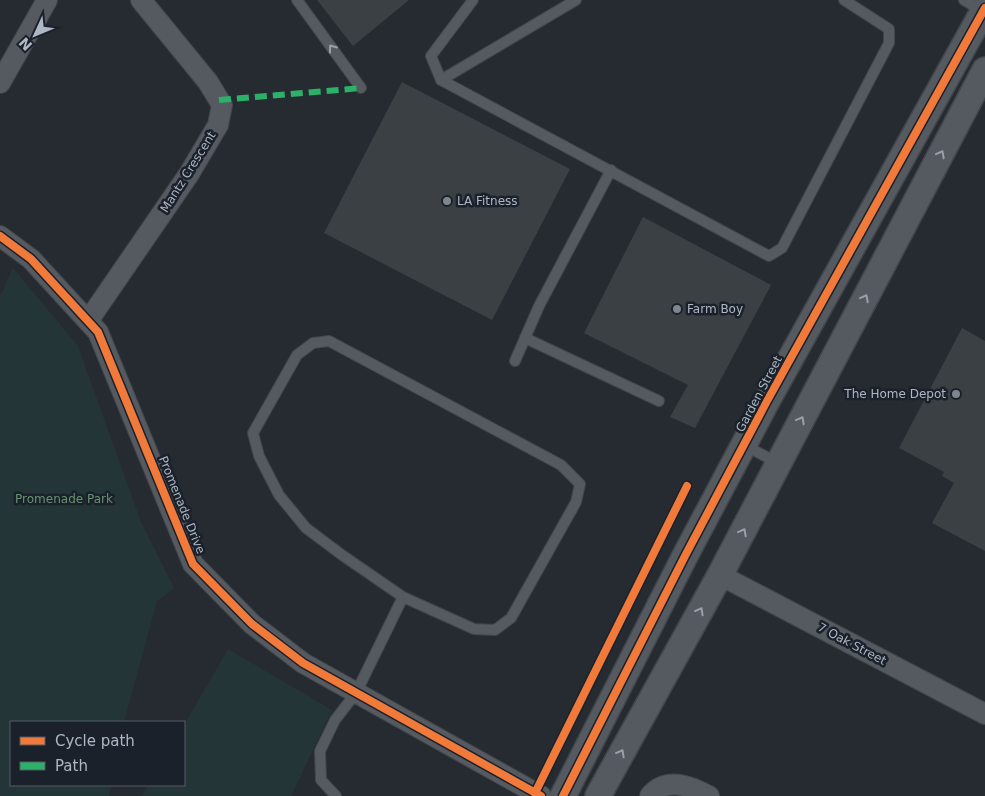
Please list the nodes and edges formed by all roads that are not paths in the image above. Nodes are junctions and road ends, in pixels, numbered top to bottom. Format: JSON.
{"nodes":[{"id":1,"x":47,"y":0,"type":"edge"},
{"id":2,"x":141,"y":0,"type":"edge"},
{"id":3,"x":297,"y":0,"type":"edge"},
{"id":4,"x":473,"y":0,"type":"edge"},
{"id":5,"x":576,"y":0,"type":"edge"},
{"id":6,"x":844,"y":0,"type":"edge"},
{"id":7,"x":979,"y":8,"type":"edge"},
{"id":8,"x":985,"y":70,"type":"edge"},
{"id":9,"x":442,"y":80,"type":"junction"},
{"id":10,"x":0,"y":83,"type":"edge"},
{"id":11,"x":361,"y":88,"type":"dead end"},
{"id":12,"x":611,"y":170,"type":"junction"},
{"id":13,"x":0,"y":236,"type":"edge"},
{"id":14,"x":88,"y":321,"type":"junction"},
{"id":15,"x":525,"y":338,"type":"junction"},
{"id":16,"x":515,"y":361,"type":"dead end"},
{"id":17,"x":659,"y":402,"type":"dead end"},
{"id":18,"x":744,"y":445,"type":"junction"},
{"id":19,"x":778,"y":463,"type":"junction"},
{"id":20,"x":720,"y":575,"type":"junction"},
{"id":21,"x":402,"y":597,"type":"junction"},
{"id":22,"x":356,"y":693,"type":"junction"},
{"id":23,"x":985,"y":714,"type":"edge"},
{"id":24,"x":336,"y":796,"type":"edge"},
{"id":25,"x":541,"y":796,"type":"edge"},
{"id":26,"x":563,"y":796,"type":"edge"},
{"id":27,"x":598,"y":796,"type":"edge"},
{"id":28,"x":650,"y":796,"type":"edge"},
{"id":29,"x":709,"y":796,"type":"edge"}],
"edges":[{"from":1,"to":10,"type":"street"},
{"from":2,"to":14,"type":"street","name":"Mantz Crescent"},
{"from":11,"to":3,"type":"lane","one_way":true},
{"from":4,"to":9,"type":"lane"},
{"from":5,"to":9,"type":"lane"},
{"from":6,"to":12,"type":"lane"},
{"from":7,"to":18,"type":"street","name":"Garden Street"},
{"from":19,"to":8,"type":"street","one_way":true},
{"from":9,"to":12,"type":"lane"},
{"from":12,"to":15,"type":"lane"},
{"from":13,"to":14,"type":"street","name":"Promenade Drive"},
{"from":14,"to":22,"type":"street","name":"Promenade Drive"},
{"from":15,"to":16,"type":"lane"},
{"from":15,"to":17,"type":"lane"},
{"from":18,"to":19,"type":"lane"},
{"from":18,"to":26,"type":"street","name":"Garden Street"},
{"from":20,"to":19,"type":"street","one_way":true},
{"from":20,"to":23,"type":"street","name":"7 Oak Street"},
{"from":27,"to":20,"type":"street","one_way":true},
{"from":21,"to":21,"type":"lane"},
{"from":21,"to":22,"type":"lane"},
{"from":22,"to":24,"type":"lane"},
{"from":22,"to":25,"type":"street","name":"Promenade Drive"},
{"from":28,"to":29,"type":"street"}]}
